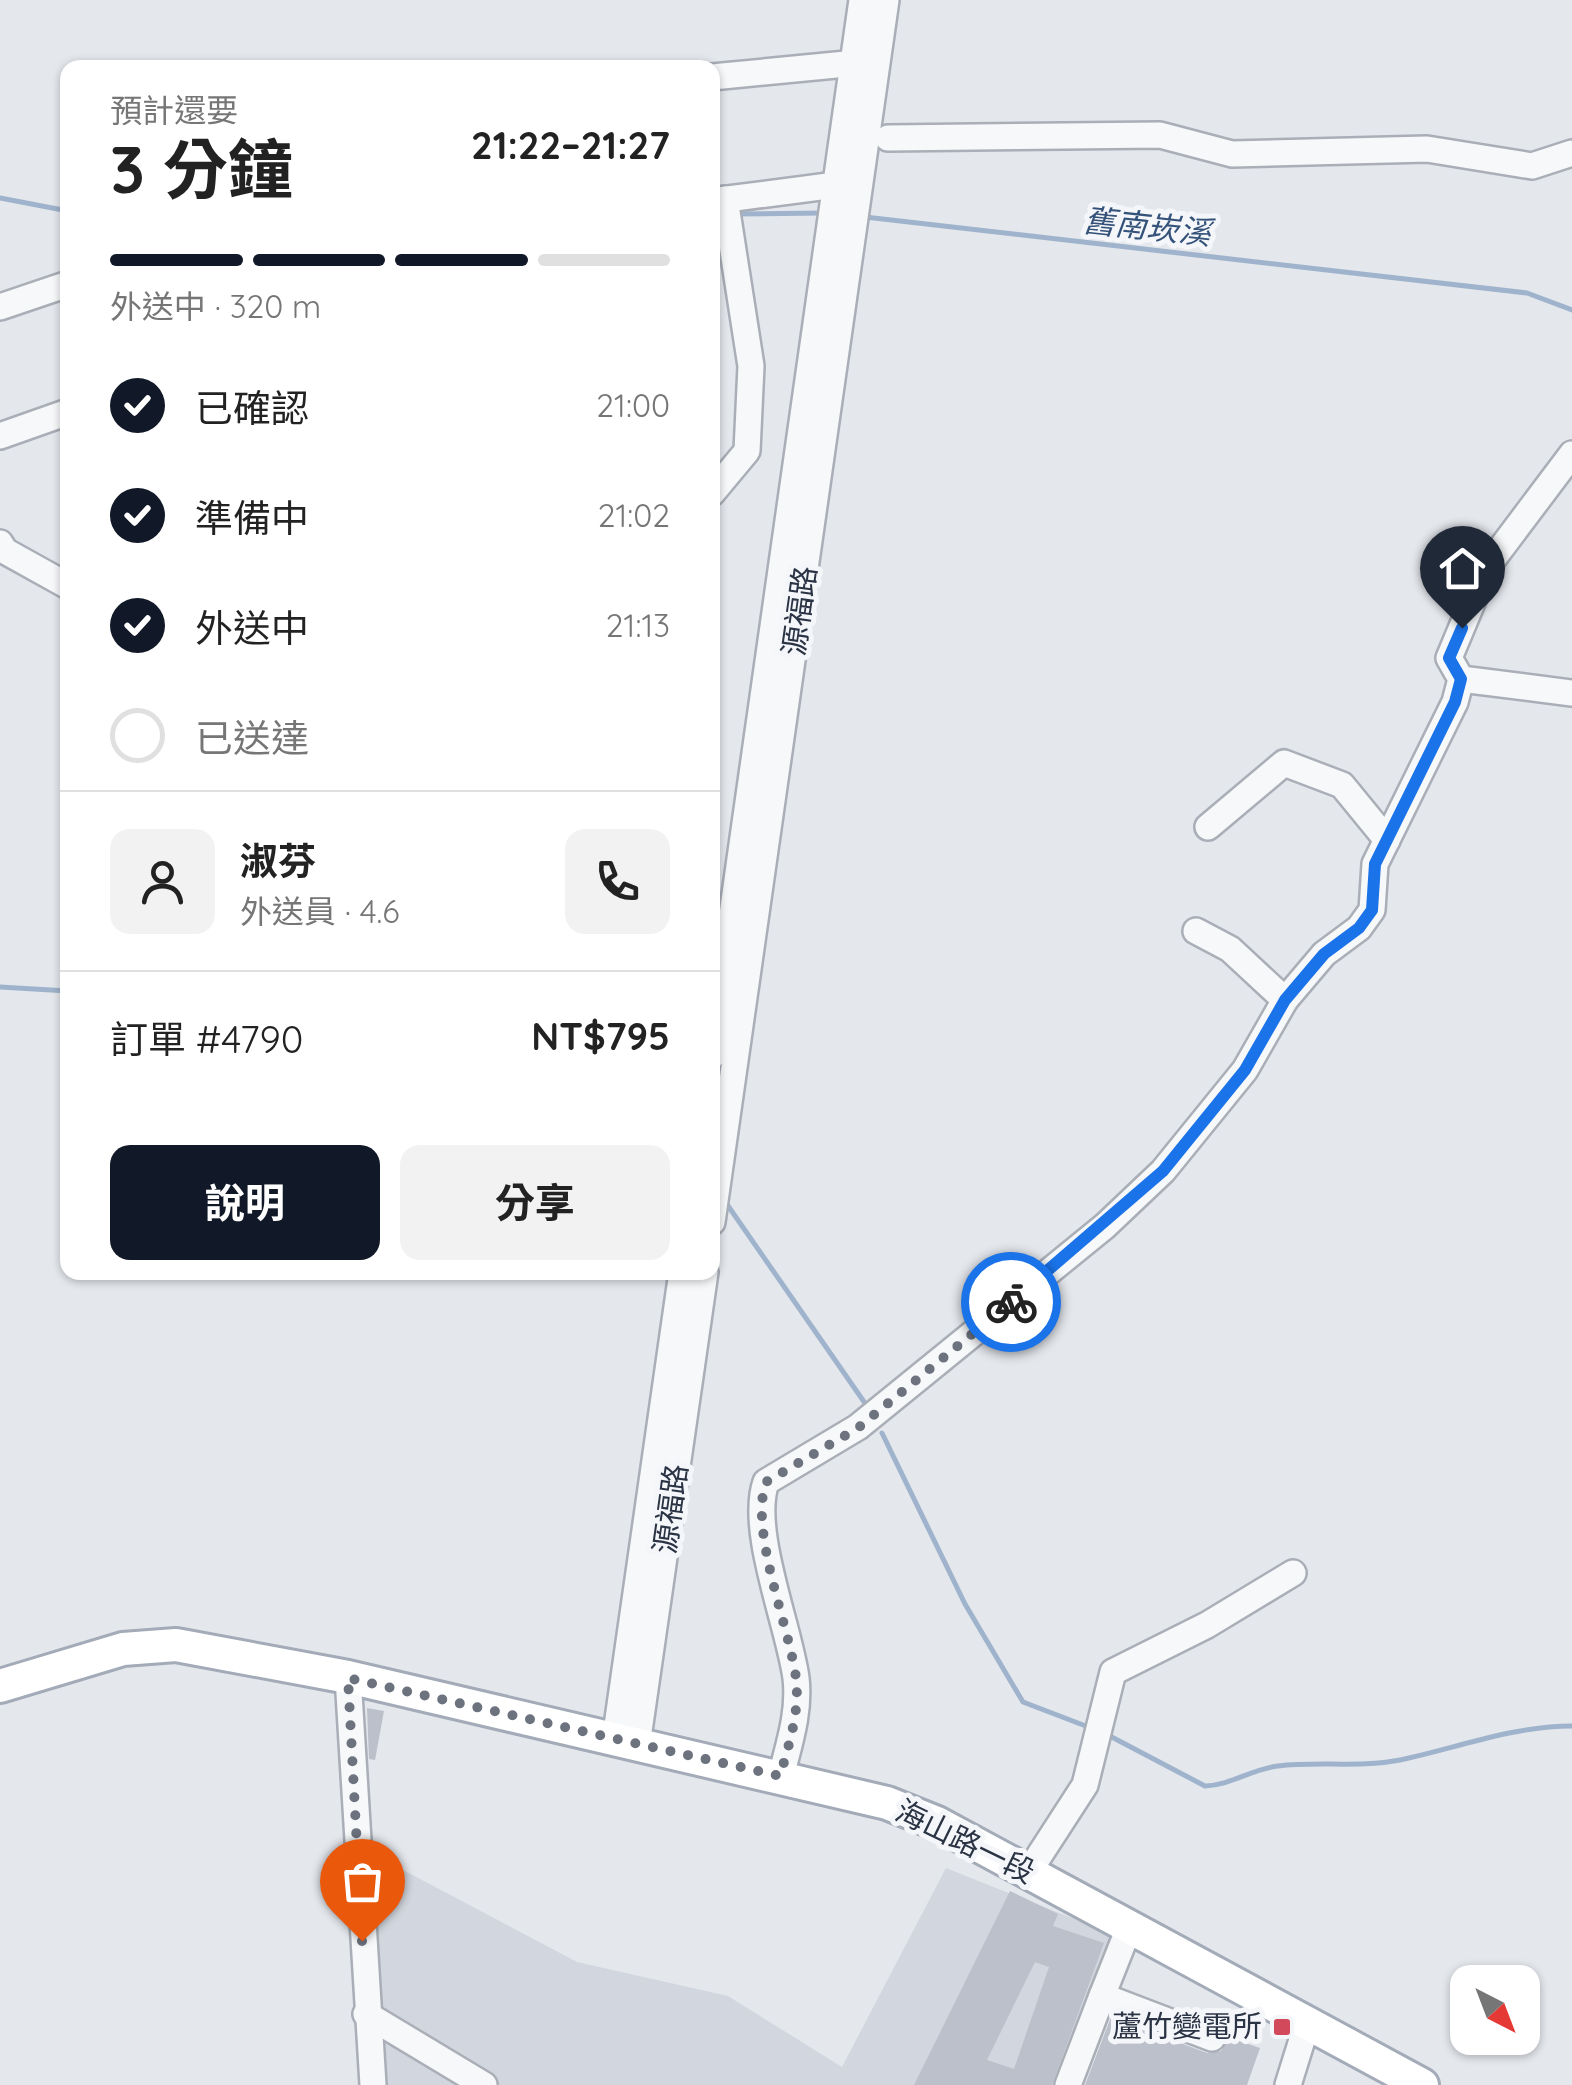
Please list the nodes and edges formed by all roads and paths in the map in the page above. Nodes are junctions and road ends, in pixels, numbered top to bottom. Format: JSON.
{"nodes":[{"id":1,"x":862,"y":0,"type":"edge"},
{"id":2,"x":886,"y":0,"type":"edge"},
{"id":3,"x":865,"y":62,"type":"junction"},
{"id":4,"x":720,"y":77,"type":"edge"},
{"id":5,"x":888,"y":138,"type":"dead end"},
{"id":6,"x":1572,"y":153,"type":"edge"},
{"id":7,"x":849,"y":184,"type":"junction"},
{"id":8,"x":723,"y":207,"type":"edge"},
{"id":9,"x":60,"y":287,"type":"edge"},
{"id":10,"x":0,"y":308,"type":"edge"},
{"id":11,"x":60,"y":415,"type":"edge"},
{"id":12,"x":0,"y":436,"type":"edge"},
{"id":13,"x":1572,"y":454,"type":"edge"},
{"id":14,"x":720,"y":483,"type":"edge"},
{"id":15,"x":0,"y":543,"type":"edge"},
{"id":16,"x":60,"y":581,"type":"edge"},
{"id":17,"x":1461,"y":679,"type":"junction"},
{"id":18,"x":1572,"y":693,"type":"edge"},
{"id":19,"x":1208,"y":826,"type":"dead end"},
{"id":20,"x":1387,"y":840,"type":"junction"},
{"id":21,"x":1196,"y":931,"type":"dead end"},
{"id":22,"x":1285,"y":1000,"type":"junction"},
{"id":23,"x":720,"y":1005,"type":"edge"},
{"id":24,"x":720,"y":1161,"type":"edge"},
{"id":25,"x":681,"y":1280,"type":"edge"},
{"id":26,"x":704,"y":1280,"type":"edge"},
{"id":27,"x":1293,"y":1572,"type":"dead end"},
{"id":28,"x":348,"y":1678,"type":"junction"},
{"id":29,"x":0,"y":1686,"type":"edge"},
{"id":30,"x":626,"y":1742,"type":"junction"},
{"id":31,"x":780,"y":1776,"type":"junction"},
{"id":32,"x":1028,"y":1872,"type":"junction"},
{"id":33,"x":1129,"y":1928,"type":"junction"},
{"id":34,"x":1102,"y":1996,"type":"junction"},
{"id":35,"x":366,"y":2014,"type":"junction"},
{"id":36,"x":1307,"y":2024,"type":"junction"},
{"id":37,"x":1212,"y":2038,"type":"dead end"},
{"id":38,"x":373,"y":2085,"type":"edge"},
{"id":39,"x":484,"y":2085,"type":"edge"},
{"id":40,"x":1068,"y":2085,"type":"edge"},
{"id":41,"x":1288,"y":2085,"type":"edge"},
{"id":42,"x":1422,"y":2085,"type":"edge"}],
"edges":[{"from":1,"to":3,"type":"street","name":"源福路"},
{"from":2,"to":3,"type":"street","name":"源福路"},
{"from":3,"to":4,"type":"street"},
{"from":3,"to":7,"type":"street","name":"源福路"},
{"from":5,"to":6,"type":"street"},
{"from":7,"to":8,"type":"street"},
{"from":7,"to":23,"type":"street","name":"源福路"},
{"from":7,"to":24,"type":"street","name":"源福路"},
{"from":8,"to":14,"type":"street"},
{"from":9,"to":10,"type":"street"},
{"from":11,"to":12,"type":"street"},
{"from":13,"to":17,"type":"street"},
{"from":15,"to":16,"type":"street"},
{"from":17,"to":18,"type":"street"},
{"from":17,"to":20,"type":"street"},
{"from":19,"to":20,"type":"street"},
{"from":20,"to":22,"type":"street"},
{"from":21,"to":22,"type":"street"},
{"from":22,"to":31,"type":"street"},
{"from":25,"to":30,"type":"street","name":"源福路"},
{"from":26,"to":30,"type":"street","name":"源福路"},
{"from":27,"to":32,"type":"street"},
{"from":28,"to":29,"type":"main road","name":"海山路一段"},
{"from":28,"to":30,"type":"main road","name":"海山路一段"},
{"from":28,"to":35,"type":"street"},
{"from":30,"to":31,"type":"main road","name":"海山路一段"},
{"from":31,"to":32,"type":"main road","name":"海山路一段"},
{"from":32,"to":33,"type":"main road","name":"海山路一段"},
{"from":33,"to":34,"type":"street"},
{"from":33,"to":36,"type":"main road","name":"海山路一段"},
{"from":34,"to":37,"type":"street"},
{"from":34,"to":40,"type":"street"},
{"from":35,"to":38,"type":"street"},
{"from":35,"to":39,"type":"street"},
{"from":36,"to":41,"type":"street"},
{"from":36,"to":42,"type":"main road","name":"海山路一段"}]}
